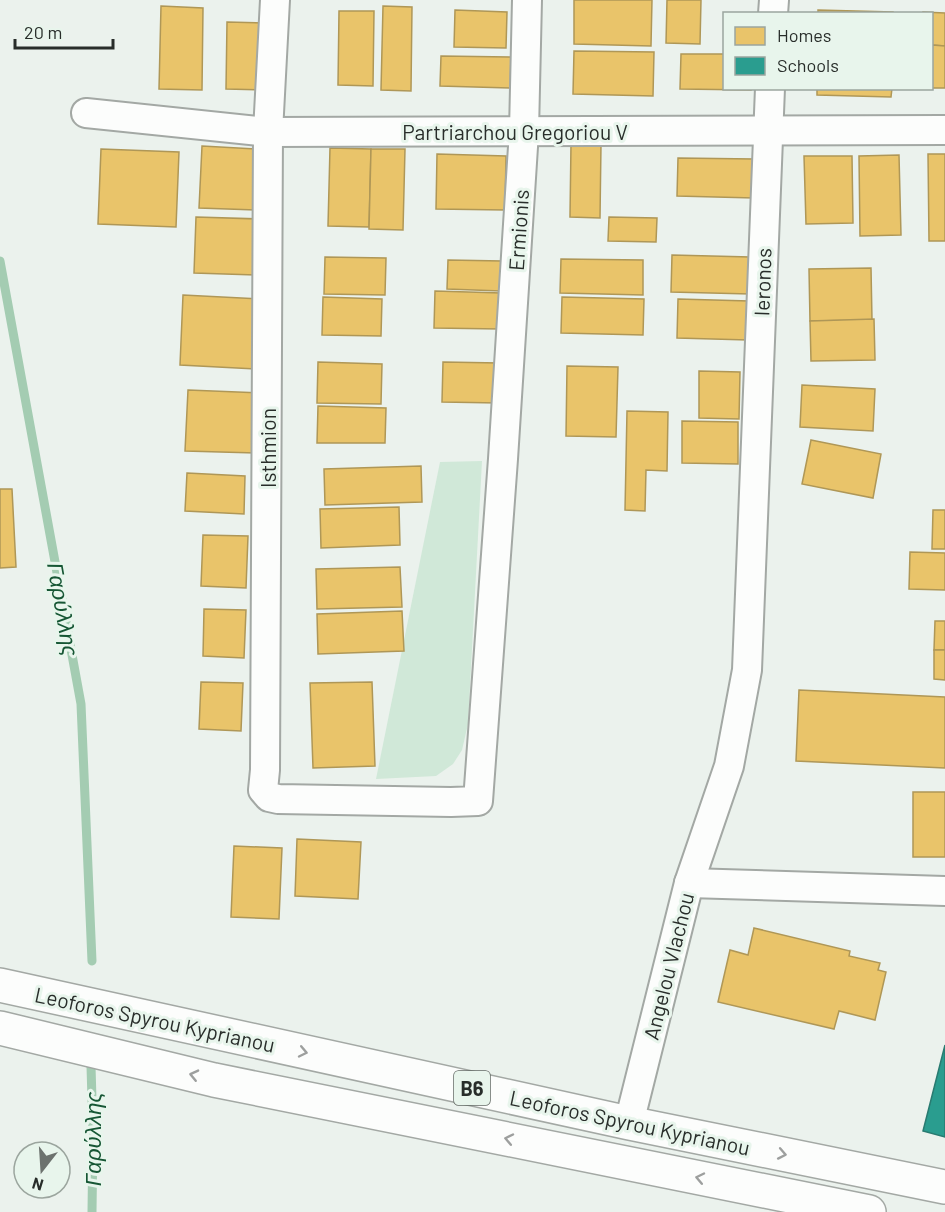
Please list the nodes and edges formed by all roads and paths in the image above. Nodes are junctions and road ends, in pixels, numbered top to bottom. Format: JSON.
{"nodes":[{"id":1,"x":274,"y":0,"type":"edge"},
{"id":2,"x":527,"y":0,"type":"edge"},
{"id":3,"x":770,"y":90,"type":"edge"},
{"id":4,"x":86,"y":113,"type":"dead end"},
{"id":5,"x":768,"y":130,"type":"junction"},
{"id":6,"x":945,"y":130,"type":"edge"},
{"id":7,"x":524,"y":131,"type":"junction"},
{"id":8,"x":268,"y":132,"type":"junction"},
{"id":9,"x":366,"y":801,"type":"joint"},
{"id":10,"x":689,"y":883,"type":"junction"},
{"id":11,"x":945,"y":891,"type":"edge"},
{"id":12,"x":0,"y":985,"type":"edge"},
{"id":13,"x":0,"y":1029,"type":"edge"},
{"id":14,"x":629,"y":1123,"type":"junction"},
{"id":15,"x":945,"y":1187,"type":"edge"},
{"id":16,"x":849,"y":1210,"type":"edge"}],
"edges":[{"from":1,"to":8,"type":"street","name":"Isthmion"},
{"from":2,"to":7,"type":"street","name":"Ermionis"},
{"from":3,"to":5,"type":"street","name":"Ieronos"},
{"from":4,"to":8,"type":"street","name":"Partriarchou Gregoriou V"},
{"from":5,"to":6,"type":"street","name":"Partriarchou Gregoriou V"},
{"from":5,"to":7,"type":"street","name":"Partriarchou Gregoriou V"},
{"from":5,"to":10,"type":"street","name":"Ieronos"},
{"from":7,"to":8,"type":"street","name":"Partriarchou Gregoriou V"},
{"from":7,"to":9,"type":"street","name":"Ermionis"},
{"from":8,"to":9,"type":"street","name":"Isthmion"},
{"from":10,"to":11,"type":"street","name":"Angelou Vlachou"},
{"from":10,"to":14,"type":"street","name":"Angelou Vlachou"},
{"from":12,"to":14,"type":"main road","name":"Leoforos Spyrou Kyprianou","number":"B6","one_way":true},
{"from":16,"to":13,"type":"main road","name":"Leoforos Spyrou Kyprianou","number":"B6","one_way":true},
{"from":14,"to":15,"type":"main road","name":"Leoforos Spyrou Kyprianou","number":"B6","one_way":true}]}
